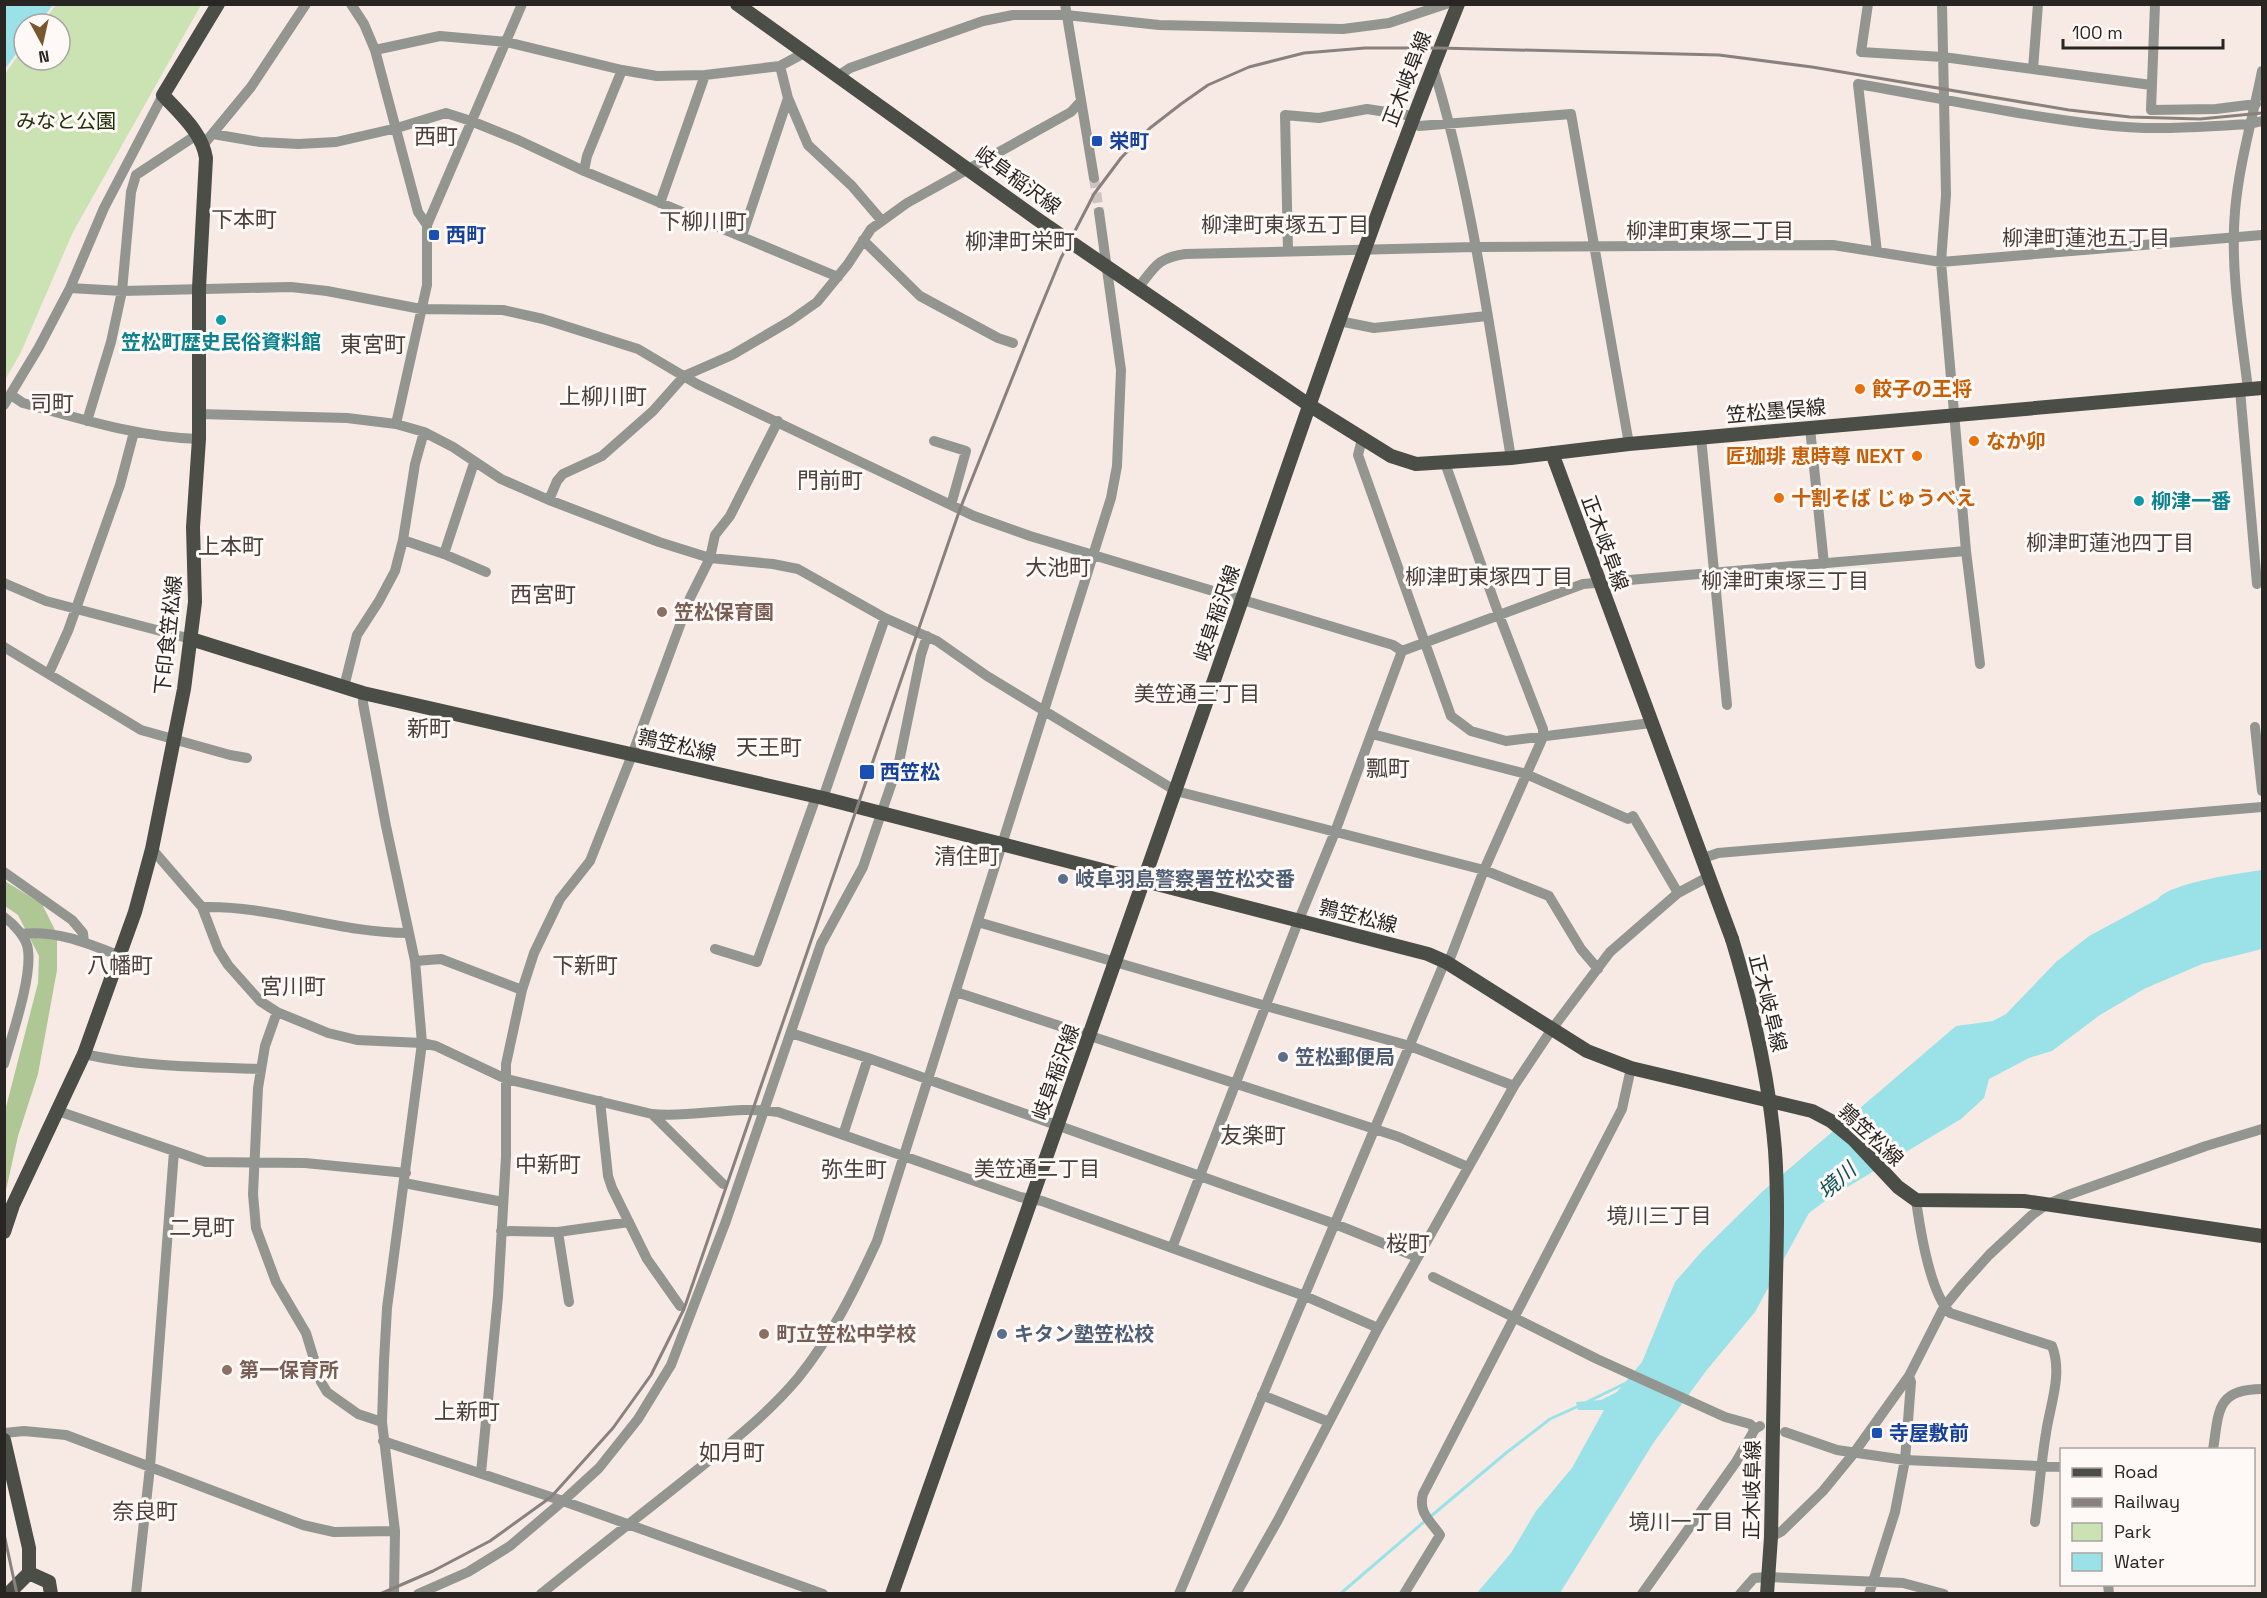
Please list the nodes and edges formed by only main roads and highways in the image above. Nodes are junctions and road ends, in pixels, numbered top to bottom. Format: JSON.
{"nodes":[{"id":1,"x":218,"y":4,"type":"edge"},
{"id":2,"x":737,"y":4,"type":"edge"},
{"id":3,"x":1458,"y":4,"type":"edge"},
{"id":4,"x":2262,"y":388,"type":"edge"},
{"id":5,"x":1309,"y":405,"type":"junction"},
{"id":6,"x":1552,"y":453,"type":"junction"},
{"id":7,"x":191,"y":639,"type":"junction"},
{"id":8,"x":1144,"y":882,"type":"junction"},
{"id":9,"x":4,"y":1232,"type":"edge"},
{"id":10,"x":2262,"y":1236,"type":"edge"},
{"id":11,"x":4,"y":1440,"type":"edge"},
{"id":12,"x":29,"y":1573,"type":"junction"},
{"id":13,"x":8,"y":1593,"type":"edge"},
{"id":14,"x":51,"y":1593,"type":"edge"},
{"id":15,"x":892,"y":1593,"type":"edge"},
{"id":16,"x":1767,"y":1593,"type":"edge"}],
"edges":[{"from":1,"to":7,"type":"main road","name":"下印食笠松線"},
{"from":2,"to":5,"type":"main road","name":"岐阜稲沢線"},
{"from":3,"to":5,"type":"main road","name":"正木岐阜線"},
{"from":4,"to":6,"type":"main road","name":"笠松墨俣線"},
{"from":5,"to":6,"type":"main road","name":"笠松墨俣線"},
{"from":5,"to":8,"type":"main road","name":"岐阜稲沢線"},
{"from":6,"to":16,"type":"main road","name":"正木岐阜線","bridge":true},
{"from":7,"to":8,"type":"main road","name":"鶉笠松線"},
{"from":7,"to":9,"type":"main road","name":"下印食笠松線"},
{"from":8,"to":10,"type":"main road","name":"鶉笠松線"},
{"from":8,"to":15,"type":"main road","name":"岐阜稲沢線"},
{"from":11,"to":12,"type":"main road"},
{"from":12,"to":13,"type":"main road"},
{"from":12,"to":14,"type":"main road"}]}
